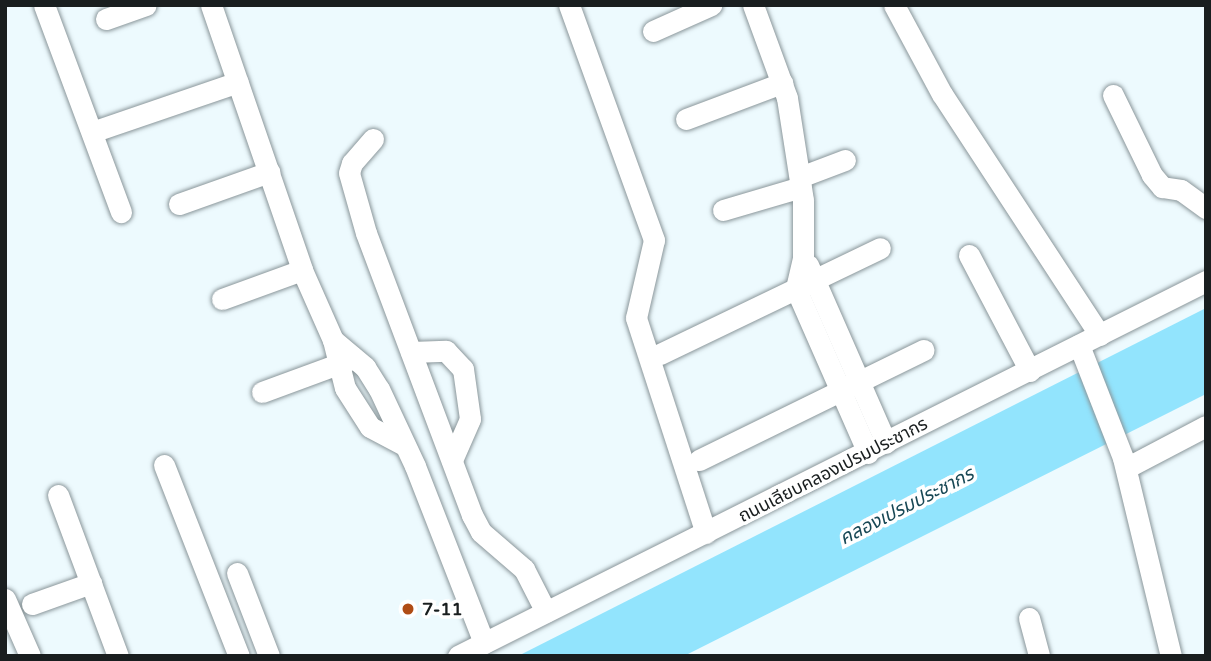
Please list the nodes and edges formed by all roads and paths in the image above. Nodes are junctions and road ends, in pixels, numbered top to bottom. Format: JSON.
{"nodes":[{"id":1,"x":44,"y":5,"type":"edge"},
{"id":2,"x":146,"y":5,"type":"edge"},
{"id":3,"x":211,"y":5,"type":"edge"},
{"id":4,"x":569,"y":5,"type":"edge"},
{"id":5,"x":711,"y":5,"type":"edge"},
{"id":6,"x":753,"y":5,"type":"edge"},
{"id":7,"x":894,"y":5,"type":"edge"},
{"id":8,"x":106,"y":19,"type":"dead end"},
{"id":9,"x":653,"y":31,"type":"dead end"},
{"id":10,"x":238,"y":82,"type":"junction"},
{"id":11,"x":782,"y":83,"type":"junction"},
{"id":12,"x":1113,"y":95,"type":"dead end"},
{"id":13,"x":686,"y":119,"type":"dead end"},
{"id":14,"x":92,"y":132,"type":"junction"},
{"id":15,"x":373,"y":139,"type":"dead end"},
{"id":16,"x":845,"y":160,"type":"dead end"},
{"id":17,"x":269,"y":172,"type":"junction"},
{"id":18,"x":800,"y":182,"type":"junction"},
{"id":19,"x":179,"y":204,"type":"dead end"},
{"id":20,"x":1206,"y":208,"type":"edge"},
{"id":21,"x":723,"y":210,"type":"dead end"},
{"id":22,"x":121,"y":212,"type":"dead end"},
{"id":23,"x":880,"y":248,"type":"dead end"},
{"id":24,"x":969,"y":255,"type":"dead end"},
{"id":25,"x":803,"y":258,"type":"junction"},
{"id":26,"x":302,"y":270,"type":"junction"},
{"id":27,"x":816,"y":277,"type":"junction"},
{"id":28,"x":1206,"y":281,"type":"edge"},
{"id":29,"x":796,"y":289,"type":"junction"},
{"id":30,"x":222,"y":299,"type":"dead end"},
{"id":31,"x":1100,"y":335,"type":"junction"},
{"id":32,"x":924,"y":350,"type":"dead end"},
{"id":33,"x":411,"y":352,"type":"junction"},
{"id":34,"x":660,"y":354,"type":"dead end"},
{"id":35,"x":1084,"y":354,"type":"junction"},
{"id":36,"x":347,"y":362,"type":"junction"},
{"id":37,"x":1030,"y":370,"type":"junction"},
{"id":38,"x":858,"y":382,"type":"junction"},
{"id":39,"x":262,"y":392,"type":"dead end"},
{"id":40,"x":838,"y":392,"type":"junction"},
{"id":41,"x":1206,"y":426,"type":"edge"},
{"id":42,"x":404,"y":445,"type":"junction"},
{"id":43,"x":877,"y":448,"type":"junction"},
{"id":44,"x":452,"y":460,"type":"junction"},
{"id":45,"x":699,"y":460,"type":"dead end"},
{"id":46,"x":1124,"y":463,"type":"junction"},
{"id":47,"x":164,"y":465,"type":"dead end"},
{"id":48,"x":58,"y":495,"type":"dead end"},
{"id":49,"x":706,"y":533,"type":"junction"},
{"id":50,"x":237,"y":573,"type":"dead end"},
{"id":51,"x":90,"y":583,"type":"junction"},
{"id":52,"x":5,"y":599,"type":"edge"},
{"id":53,"x":32,"y":604,"type":"dead end"},
{"id":54,"x":545,"y":612,"type":"junction"},
{"id":55,"x":1029,"y":618,"type":"dead end"},
{"id":56,"x":484,"y":643,"type":"junction"},
{"id":57,"x":30,"y":656,"type":"edge"},
{"id":58,"x":118,"y":656,"type":"edge"},
{"id":59,"x":239,"y":656,"type":"edge"},
{"id":60,"x":270,"y":656,"type":"edge"},
{"id":61,"x":457,"y":656,"type":"edge"},
{"id":62,"x":1039,"y":656,"type":"edge"},
{"id":63,"x":1171,"y":656,"type":"edge"}],
"edges":[{"from":1,"to":14,"type":"street"},
{"from":2,"to":8,"type":"street"},
{"from":3,"to":10,"type":"street"},
{"from":4,"to":49,"type":"street"},
{"from":5,"to":9,"type":"street"},
{"from":6,"to":11,"type":"street"},
{"from":7,"to":31,"type":"street"},
{"from":10,"to":14,"type":"street"},
{"from":10,"to":17,"type":"street"},
{"from":11,"to":13,"type":"street"},
{"from":11,"to":18,"type":"street"},
{"from":12,"to":20,"type":"street"},
{"from":14,"to":22,"type":"street"},
{"from":15,"to":33,"type":"street"},
{"from":16,"to":18,"type":"street"},
{"from":17,"to":19,"type":"street"},
{"from":17,"to":26,"type":"street"},
{"from":18,"to":21,"type":"street"},
{"from":18,"to":25,"type":"street"},
{"from":23,"to":27,"type":"street"},
{"from":24,"to":37,"type":"street"},
{"from":25,"to":27,"type":"street"},
{"from":25,"to":29,"type":"street"},
{"from":26,"to":30,"type":"street"},
{"from":26,"to":36,"type":"street"},
{"from":27,"to":29,"type":"street"},
{"from":27,"to":38,"type":"street"},
{"from":28,"to":31,"type":"street","name":"ถนนเลียบคลองเปรมประชากร"},
{"from":29,"to":34,"type":"street"},
{"from":29,"to":40,"type":"street"},
{"from":31,"to":35,"type":"street","name":"ถนนเลียบคลองเปรมประชากร"},
{"from":32,"to":38,"type":"street"},
{"from":33,"to":44,"type":"street"},
{"from":33,"to":44,"type":"street"},
{"from":35,"to":37,"type":"street","name":"ถนนเลียบคลองเปรมประชากร"},
{"from":35,"to":46,"type":"street"},
{"from":36,"to":39,"type":"street"},
{"from":36,"to":42,"type":"street"},
{"from":36,"to":42,"type":"street"},
{"from":37,"to":43,"type":"street","name":"ถนนเลียบคลองเปรมประชากร"},
{"from":38,"to":40,"type":"street"},
{"from":38,"to":43,"type":"street"},
{"from":40,"to":43,"type":"street"},
{"from":40,"to":45,"type":"street"},
{"from":41,"to":46,"type":"street"},
{"from":42,"to":56,"type":"street"},
{"from":43,"to":49,"type":"street","name":"ถนนเลียบคลองเปรมประชากร"},
{"from":44,"to":54,"type":"street"},
{"from":46,"to":63,"type":"street"},
{"from":47,"to":59,"type":"street"},
{"from":48,"to":51,"type":"street"},
{"from":49,"to":54,"type":"street","name":"ถนนเลียบคลองเปรมประชากร"},
{"from":50,"to":60,"type":"street"},
{"from":51,"to":53,"type":"street"},
{"from":51,"to":58,"type":"street"},
{"from":52,"to":57,"type":"street"},
{"from":54,"to":56,"type":"street","name":"ถนนเลียบคลองเปรมประชากร"},
{"from":55,"to":62,"type":"street"},
{"from":56,"to":61,"type":"street","name":"ถนนเลียบคลองเปรมประชากร"}]}
